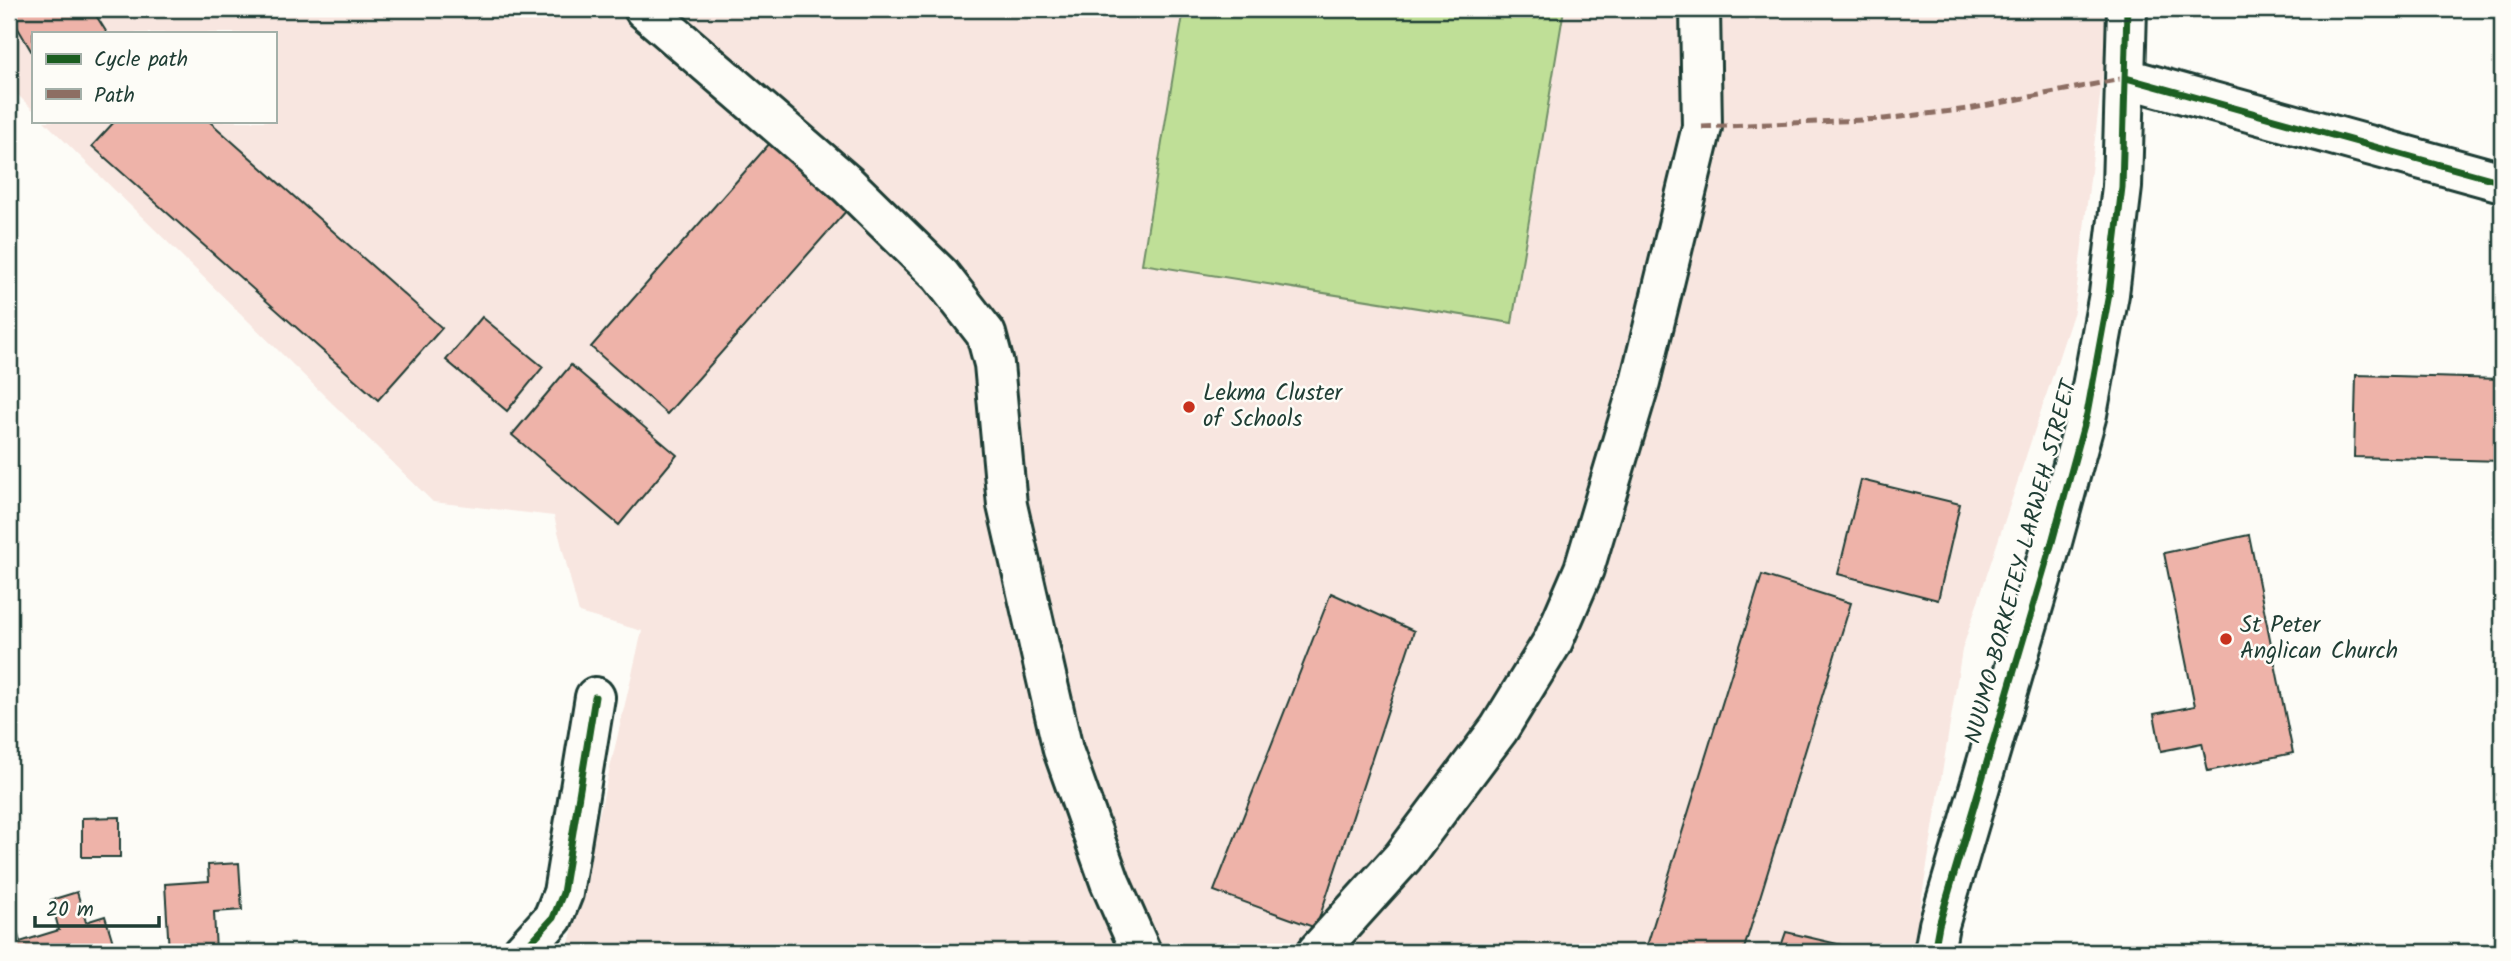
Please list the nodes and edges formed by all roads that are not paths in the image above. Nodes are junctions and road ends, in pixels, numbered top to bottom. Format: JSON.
{"nodes":[{"id":1,"x":644,"y":9,"type":"edge"},
{"id":2,"x":1700,"y":9,"type":"edge"},
{"id":3,"x":2127,"y":9,"type":"edge"},
{"id":4,"x":2126,"y":78,"type":"junction"},
{"id":5,"x":2502,"y":182,"type":"edge"},
{"id":6,"x":595,"y":697,"type":"dead end"},
{"id":7,"x":522,"y":952,"type":"edge"},
{"id":8,"x":1141,"y":952,"type":"edge"},
{"id":9,"x":1317,"y":952,"type":"edge"},
{"id":10,"x":1934,"y":952,"type":"edge"}],
"edges":[{"from":1,"to":8,"type":"street"},
{"from":2,"to":9,"type":"street"},
{"from":3,"to":4,"type":"street","name":"NUUMO BORKETEY LARWEH STREET"},
{"from":4,"to":5,"type":"street"},
{"from":4,"to":10,"type":"street","name":"NUUMO BORKETEY LARWEH STREET"},
{"from":6,"to":7,"type":"street"}]}
